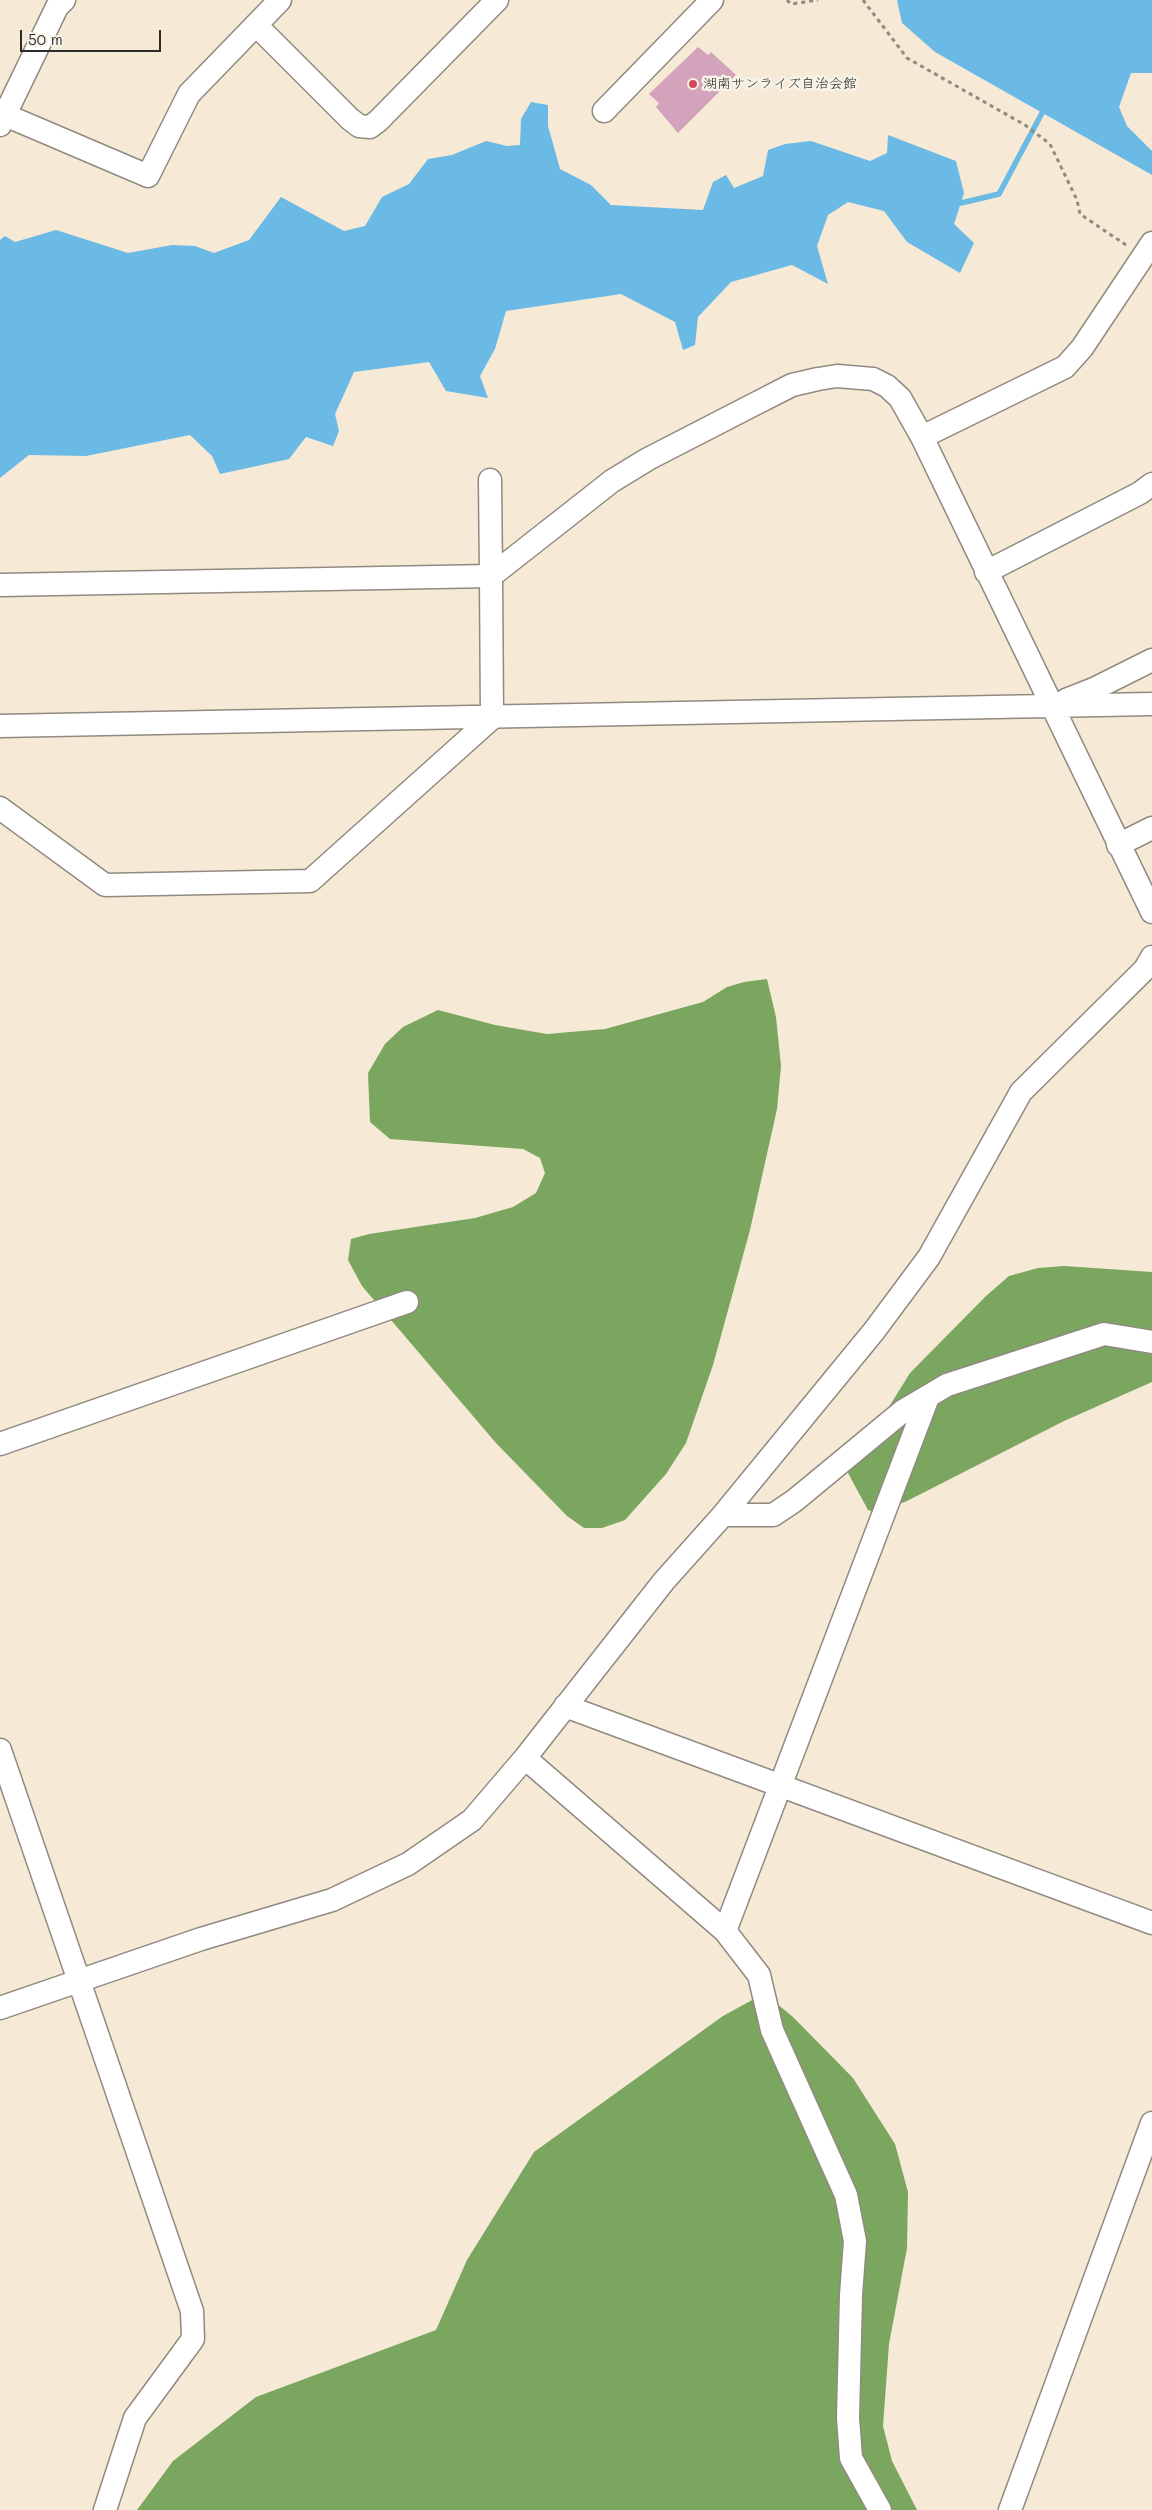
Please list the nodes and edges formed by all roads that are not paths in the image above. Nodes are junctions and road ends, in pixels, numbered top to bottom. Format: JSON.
{"nodes":[{"id":1,"x":64,"y":0,"type":"edge"},
{"id":2,"x":280,"y":0,"type":"edge"},
{"id":3,"x":497,"y":0,"type":"edge"},
{"id":4,"x":712,"y":0,"type":"edge"},
{"id":5,"x":256,"y":24,"type":"junction"},
{"id":6,"x":604,"y":111,"type":"dead end"},
{"id":7,"x":3,"y":120,"type":"edge"},
{"id":8,"x":1149,"y":254,"type":"edge"},
{"id":9,"x":922,"y":437,"type":"junction"},
{"id":10,"x":490,"y":480,"type":"dead end"},
{"id":11,"x":1152,"y":484,"type":"edge"},
{"id":12,"x":986,"y":572,"type":"junction"},
{"id":13,"x":491,"y":576,"type":"junction"},
{"id":14,"x":0,"y":585,"type":"edge"},
{"id":15,"x":1152,"y":660,"type":"edge"},
{"id":16,"x":1152,"y":704,"type":"edge"},
{"id":17,"x":1051,"y":706,"type":"junction"},
{"id":18,"x":492,"y":718,"type":"junction"},
{"id":19,"x":0,"y":726,"type":"edge"},
{"id":20,"x":0,"y":808,"type":"edge"},
{"id":21,"x":1152,"y":828,"type":"edge"},
{"id":22,"x":1118,"y":845,"type":"junction"},
{"id":23,"x":1152,"y":912,"type":"edge"},
{"id":24,"x":1152,"y":957,"type":"edge"},
{"id":25,"x":407,"y":1302,"type":"dead end"},
{"id":26,"x":1152,"y":1342,"type":"edge"},
{"id":27,"x":928,"y":1397,"type":"junction"},
{"id":28,"x":0,"y":1444,"type":"edge"},
{"id":29,"x":723,"y":1515,"type":"junction"},
{"id":30,"x":565,"y":1706,"type":"junction"},
{"id":31,"x":0,"y":1750,"type":"edge"},
{"id":32,"x":525,"y":1758,"type":"junction"},
{"id":33,"x":782,"y":1785,"type":"junction"},
{"id":34,"x":1152,"y":1923,"type":"edge"},
{"id":35,"x":725,"y":1931,"type":"junction"},
{"id":36,"x":79,"y":1980,"type":"junction"},
{"id":37,"x":0,"y":2008,"type":"edge"},
{"id":38,"x":1151,"y":2128,"type":"edge"},
{"id":39,"x":105,"y":2510,"type":"edge"},
{"id":40,"x":880,"y":2510,"type":"edge"},
{"id":41,"x":1010,"y":2510,"type":"edge"}],
"edges":[{"from":1,"to":7,"type":"street"},
{"from":2,"to":5,"type":"street"},
{"from":3,"to":5,"type":"street"},
{"from":4,"to":6,"type":"street"},
{"from":5,"to":7,"type":"street"},
{"from":8,"to":9,"type":"street"},
{"from":9,"to":12,"type":"street"},
{"from":9,"to":13,"type":"street"},
{"from":10,"to":13,"type":"street"},
{"from":11,"to":12,"type":"street"},
{"from":12,"to":17,"type":"street"},
{"from":13,"to":14,"type":"street"},
{"from":13,"to":18,"type":"street"},
{"from":15,"to":17,"type":"street"},
{"from":16,"to":17,"type":"street"},
{"from":17,"to":18,"type":"street"},
{"from":17,"to":22,"type":"street"},
{"from":18,"to":19,"type":"street"},
{"from":18,"to":20,"type":"street"},
{"from":21,"to":22,"type":"street"},
{"from":22,"to":23,"type":"street"},
{"from":24,"to":29,"type":"street"},
{"from":25,"to":28,"type":"street"},
{"from":26,"to":27,"type":"street"},
{"from":27,"to":29,"type":"street"},
{"from":27,"to":33,"type":"street"},
{"from":29,"to":30,"type":"street"},
{"from":30,"to":32,"type":"street"},
{"from":30,"to":33,"type":"street"},
{"from":31,"to":36,"type":"street"},
{"from":32,"to":35,"type":"street"},
{"from":32,"to":36,"type":"street"},
{"from":33,"to":34,"type":"street"},
{"from":33,"to":35,"type":"street"},
{"from":35,"to":40,"type":"street"},
{"from":36,"to":37,"type":"street"},
{"from":36,"to":39,"type":"street"},
{"from":38,"to":41,"type":"street"}]}
